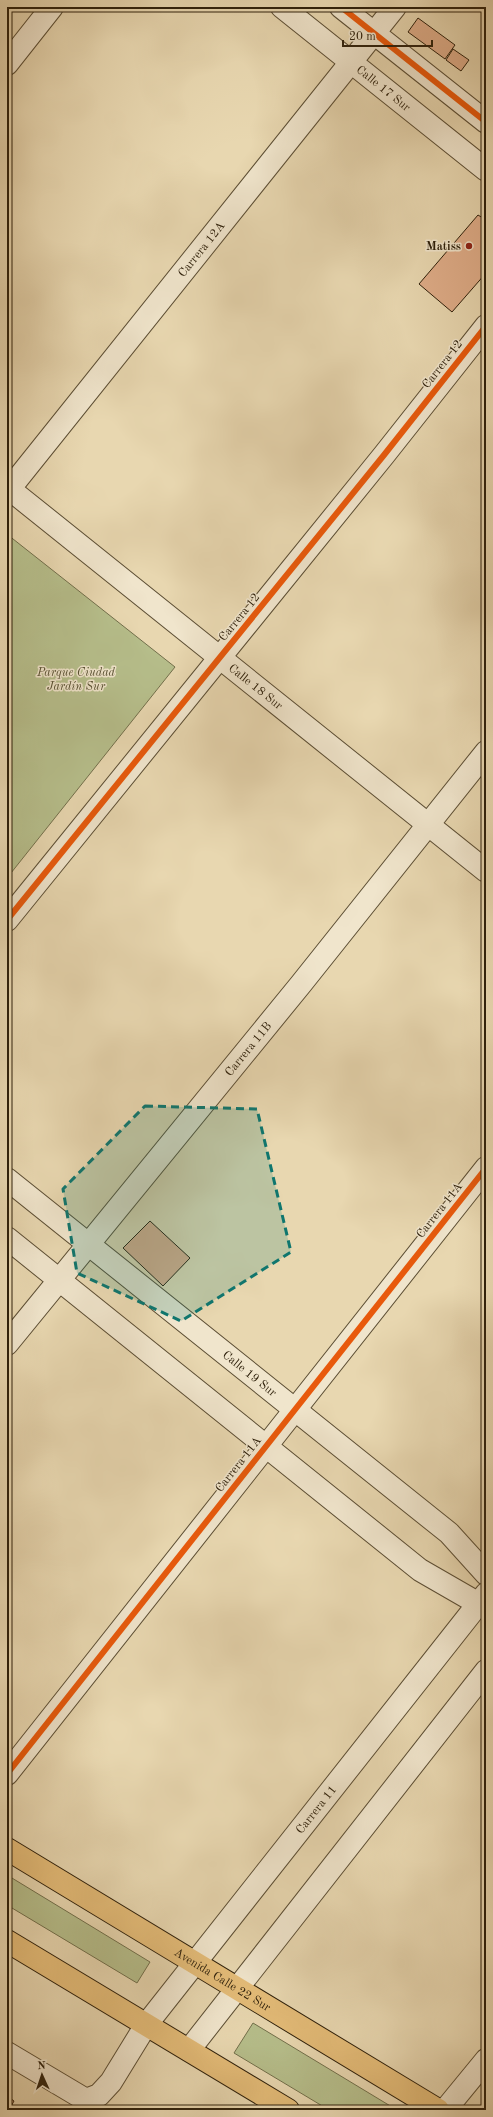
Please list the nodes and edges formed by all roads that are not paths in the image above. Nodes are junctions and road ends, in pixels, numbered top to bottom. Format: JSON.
{"nodes":[{"id":1,"x":52,"y":7,"type":"edge"},
{"id":2,"x":282,"y":7,"type":"edge"},
{"id":3,"x":341,"y":7,"type":"edge"},
{"id":4,"x":395,"y":7,"type":"edge"},
{"id":5,"x":375,"y":34,"type":"junction"},
{"id":6,"x":352,"y":62,"type":"junction"},
{"id":7,"x":7,"y":64,"type":"edge"},
{"id":8,"x":486,"y":122,"type":"edge"},
{"id":9,"x":486,"y":170,"type":"edge"},
{"id":10,"x":486,"y":326,"type":"edge"},
{"id":11,"x":8,"y":489,"type":"edge"},
{"id":12,"x":220,"y":658,"type":"junction"},
{"id":13,"x":486,"y":752,"type":"edge"},
{"id":14,"x":428,"y":824,"type":"junction"},
{"id":15,"x":486,"y":871,"type":"edge"},
{"id":16,"x":7,"y":920,"type":"edge"},
{"id":17,"x":486,"y":1168,"type":"edge"},
{"id":18,"x":7,"y":1179,"type":"edge"},
{"id":19,"x":7,"y":1238,"type":"edge"},
{"id":20,"x":88,"y":1244,"type":"junction"},
{"id":21,"x":59,"y":1280,"type":"junction"},
{"id":22,"x":7,"y":1344,"type":"edge"},
{"id":23,"x":295,"y":1409,"type":"junction"},
{"id":24,"x":266,"y":1446,"type":"junction"},
{"id":25,"x":486,"y":1574,"type":"edge"},
{"id":26,"x":484,"y":1602,"type":"edge"},
{"id":27,"x":486,"y":1671,"type":"edge"},
{"id":28,"x":7,"y":1774,"type":"edge"},
{"id":29,"x":7,"y":1849,"type":"edge"},
{"id":30,"x":7,"y":1941,"type":"edge"},
{"id":31,"x":195,"y":1963,"type":"junction"},
{"id":32,"x":237,"y":1989,"type":"junction"},
{"id":33,"x":146,"y":2025,"type":"junction"},
{"id":34,"x":189,"y":2050,"type":"junction"},
{"id":35,"x":7,"y":2053,"type":"edge"},
{"id":36,"x":486,"y":2060,"type":"edge"},
{"id":37,"x":288,"y":2110,"type":"edge"},
{"id":38,"x":438,"y":2110,"type":"edge"},
{"id":39,"x":445,"y":2110,"type":"edge"}],
"edges":[{"from":1,"to":7,"type":"street"},
{"from":2,"to":6,"type":"street","name":"Calle 17 Sur"},
{"from":3,"to":5,"type":"street"},
{"from":4,"to":5,"type":"street","name":"Carrera 12A"},
{"from":5,"to":6,"type":"street","name":"Carrera 12A"},
{"from":5,"to":8,"type":"street"},
{"from":6,"to":9,"type":"street","name":"Calle 17 Sur"},
{"from":6,"to":11,"type":"street","name":"Carrera 12A"},
{"from":10,"to":12,"type":"street","name":"Carrera 12"},
{"from":11,"to":12,"type":"street","name":"Calle 18 Sur"},
{"from":12,"to":14,"type":"street","name":"Calle 18 Sur"},
{"from":12,"to":16,"type":"street","name":"Carrera 12"},
{"from":13,"to":14,"type":"street","name":"Carrera 11B"},
{"from":14,"to":15,"type":"street","name":"Calle 18 Sur"},
{"from":14,"to":20,"type":"street","name":"Carrera 11B"},
{"from":17,"to":23,"type":"street","name":"Carrera 11A"},
{"from":18,"to":20,"type":"street","name":"Calle 19 Sur"},
{"from":19,"to":21,"type":"street"},
{"from":20,"to":21,"type":"street","name":"Carrera 11B"},
{"from":20,"to":23,"type":"street","name":"Calle 19 Sur"},
{"from":21,"to":22,"type":"street","name":"Carrera 11B"},
{"from":21,"to":24,"type":"street"},
{"from":23,"to":24,"type":"street","name":"Carrera 11A"},
{"from":23,"to":25,"type":"street","name":"Calle 19 Sur"},
{"from":24,"to":26,"type":"street"},
{"from":24,"to":28,"type":"street","name":"Carrera 11A"},
{"from":26,"to":31,"type":"street","name":"Carrera 11"},
{"from":27,"to":32,"type":"street"},
{"from":29,"to":31,"type":"main road","name":"Avenida Calle 22 Sur"},
{"from":30,"to":33,"type":"main road"},
{"from":31,"to":32,"type":"main road","name":"Avenida Calle 22 Sur"},
{"from":31,"to":33,"type":"street","name":"Carrera 11"},
{"from":32,"to":34,"type":"street"},
{"from":32,"to":38,"type":"main road","name":"Avenida Calle 22 Sur"},
{"from":33,"to":34,"type":"main road"},
{"from":33,"to":35,"type":"street","name":"Carrera 11"},
{"from":34,"to":37,"type":"main road"},
{"from":36,"to":39,"type":"street"}]}
